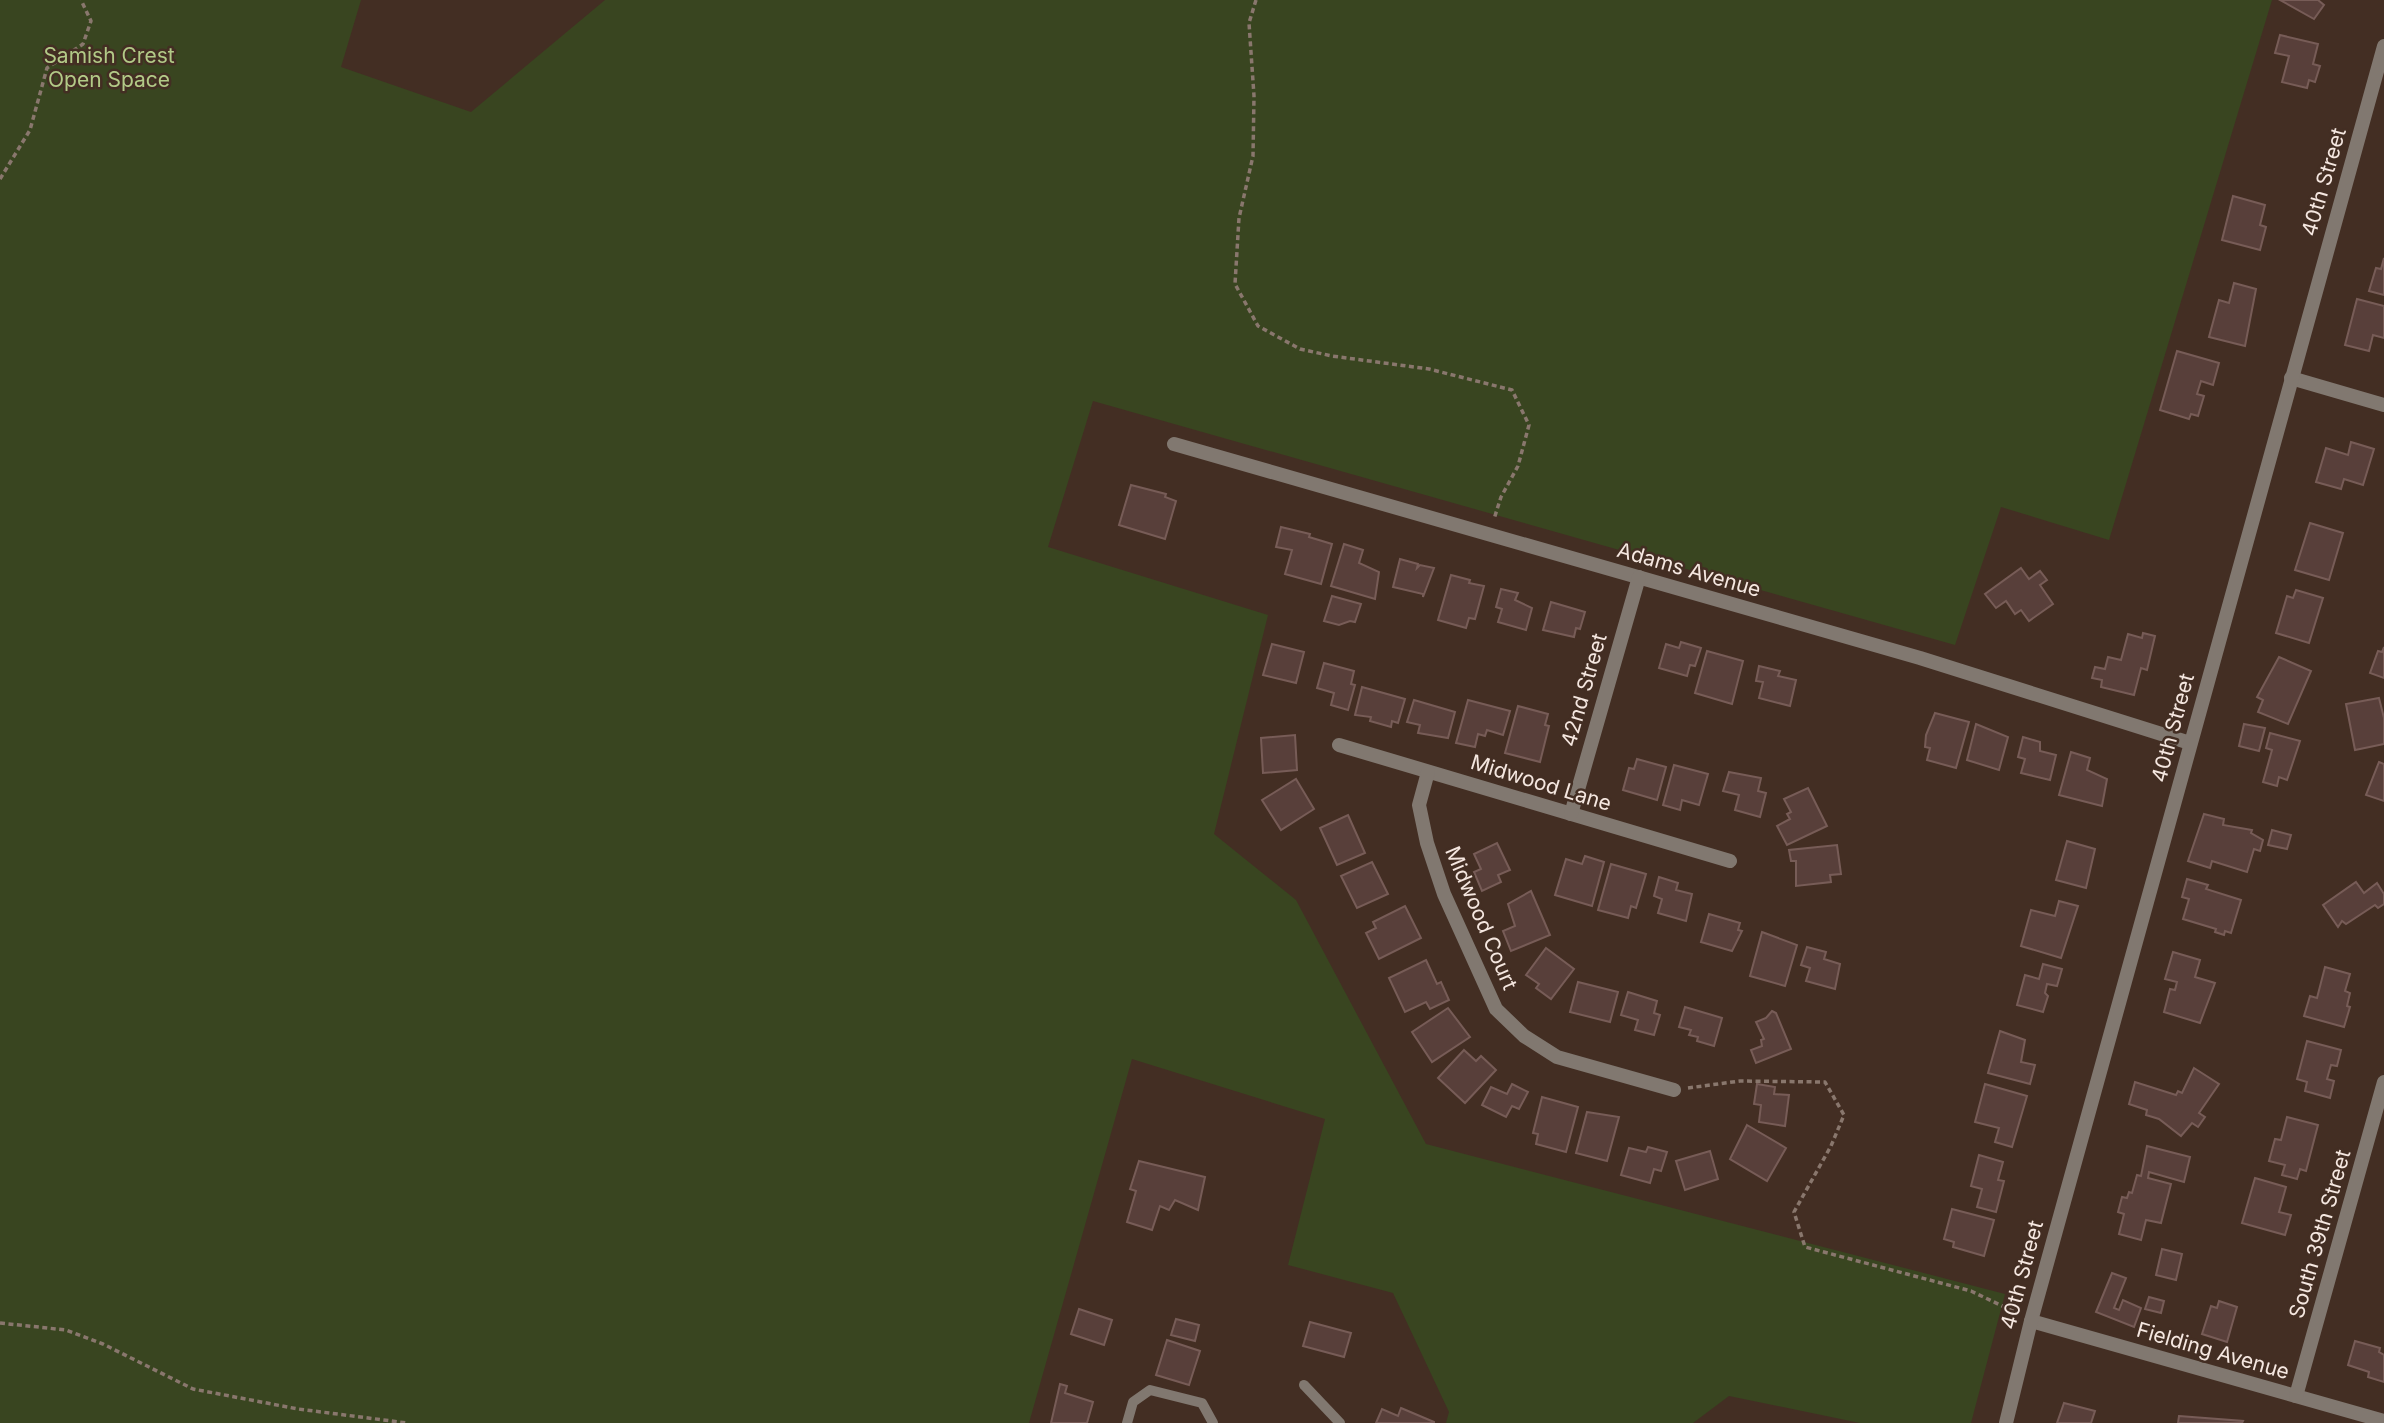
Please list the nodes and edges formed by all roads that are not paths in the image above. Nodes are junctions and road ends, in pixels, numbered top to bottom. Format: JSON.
{"nodes":[{"id":1,"x":2384,"y":46,"type":"edge"},
{"id":2,"x":2291,"y":377,"type":"junction"},
{"id":3,"x":2384,"y":405,"type":"edge"},
{"id":4,"x":1174,"y":444,"type":"dead end"},
{"id":5,"x":1639,"y":578,"type":"junction"},
{"id":6,"x":2190,"y":743,"type":"junction"},
{"id":7,"x":1339,"y":745,"type":"dead end"},
{"id":8,"x":1428,"y":772,"type":"junction"},
{"id":9,"x":1571,"y":814,"type":"junction"},
{"id":10,"x":1730,"y":861,"type":"dead end"},
{"id":11,"x":2384,"y":1083,"type":"edge"},
{"id":12,"x":1674,"y":1090,"type":"road end"},
{"id":13,"x":2031,"y":1321,"type":"junction"},
{"id":14,"x":1304,"y":1385,"type":"dead end"},
{"id":15,"x":2296,"y":1396,"type":"junction"},
{"id":16,"x":2384,"y":1422,"type":"edge"},
{"id":17,"x":1127,"y":1423,"type":"edge"},
{"id":18,"x":1213,"y":1423,"type":"edge"},
{"id":19,"x":1340,"y":1423,"type":"edge"},
{"id":20,"x":2006,"y":1423,"type":"edge"}],
"edges":[{"from":1,"to":2,"type":"street","name":"40th Street"},
{"from":2,"to":3,"type":"street"},
{"from":2,"to":6,"type":"street","name":"40th Street"},
{"from":4,"to":5,"type":"street","name":"Adams Avenue"},
{"from":5,"to":6,"type":"street","name":"Adams Avenue"},
{"from":5,"to":9,"type":"street","name":"42nd Street"},
{"from":6,"to":13,"type":"street","name":"40th Street"},
{"from":7,"to":8,"type":"street","name":"Midwood Lane"},
{"from":8,"to":9,"type":"street","name":"Midwood Lane"},
{"from":8,"to":12,"type":"street","name":"Midwood Court"},
{"from":9,"to":10,"type":"street","name":"Midwood Lane"},
{"from":11,"to":15,"type":"street","name":"South 39th Street"},
{"from":13,"to":15,"type":"street","name":"Fielding Avenue"},
{"from":13,"to":20,"type":"street","name":"40th Street"},
{"from":14,"to":19,"type":"lane"},
{"from":15,"to":16,"type":"street","name":"Fielding Avenue"},
{"from":17,"to":18,"type":"lane"}]}
